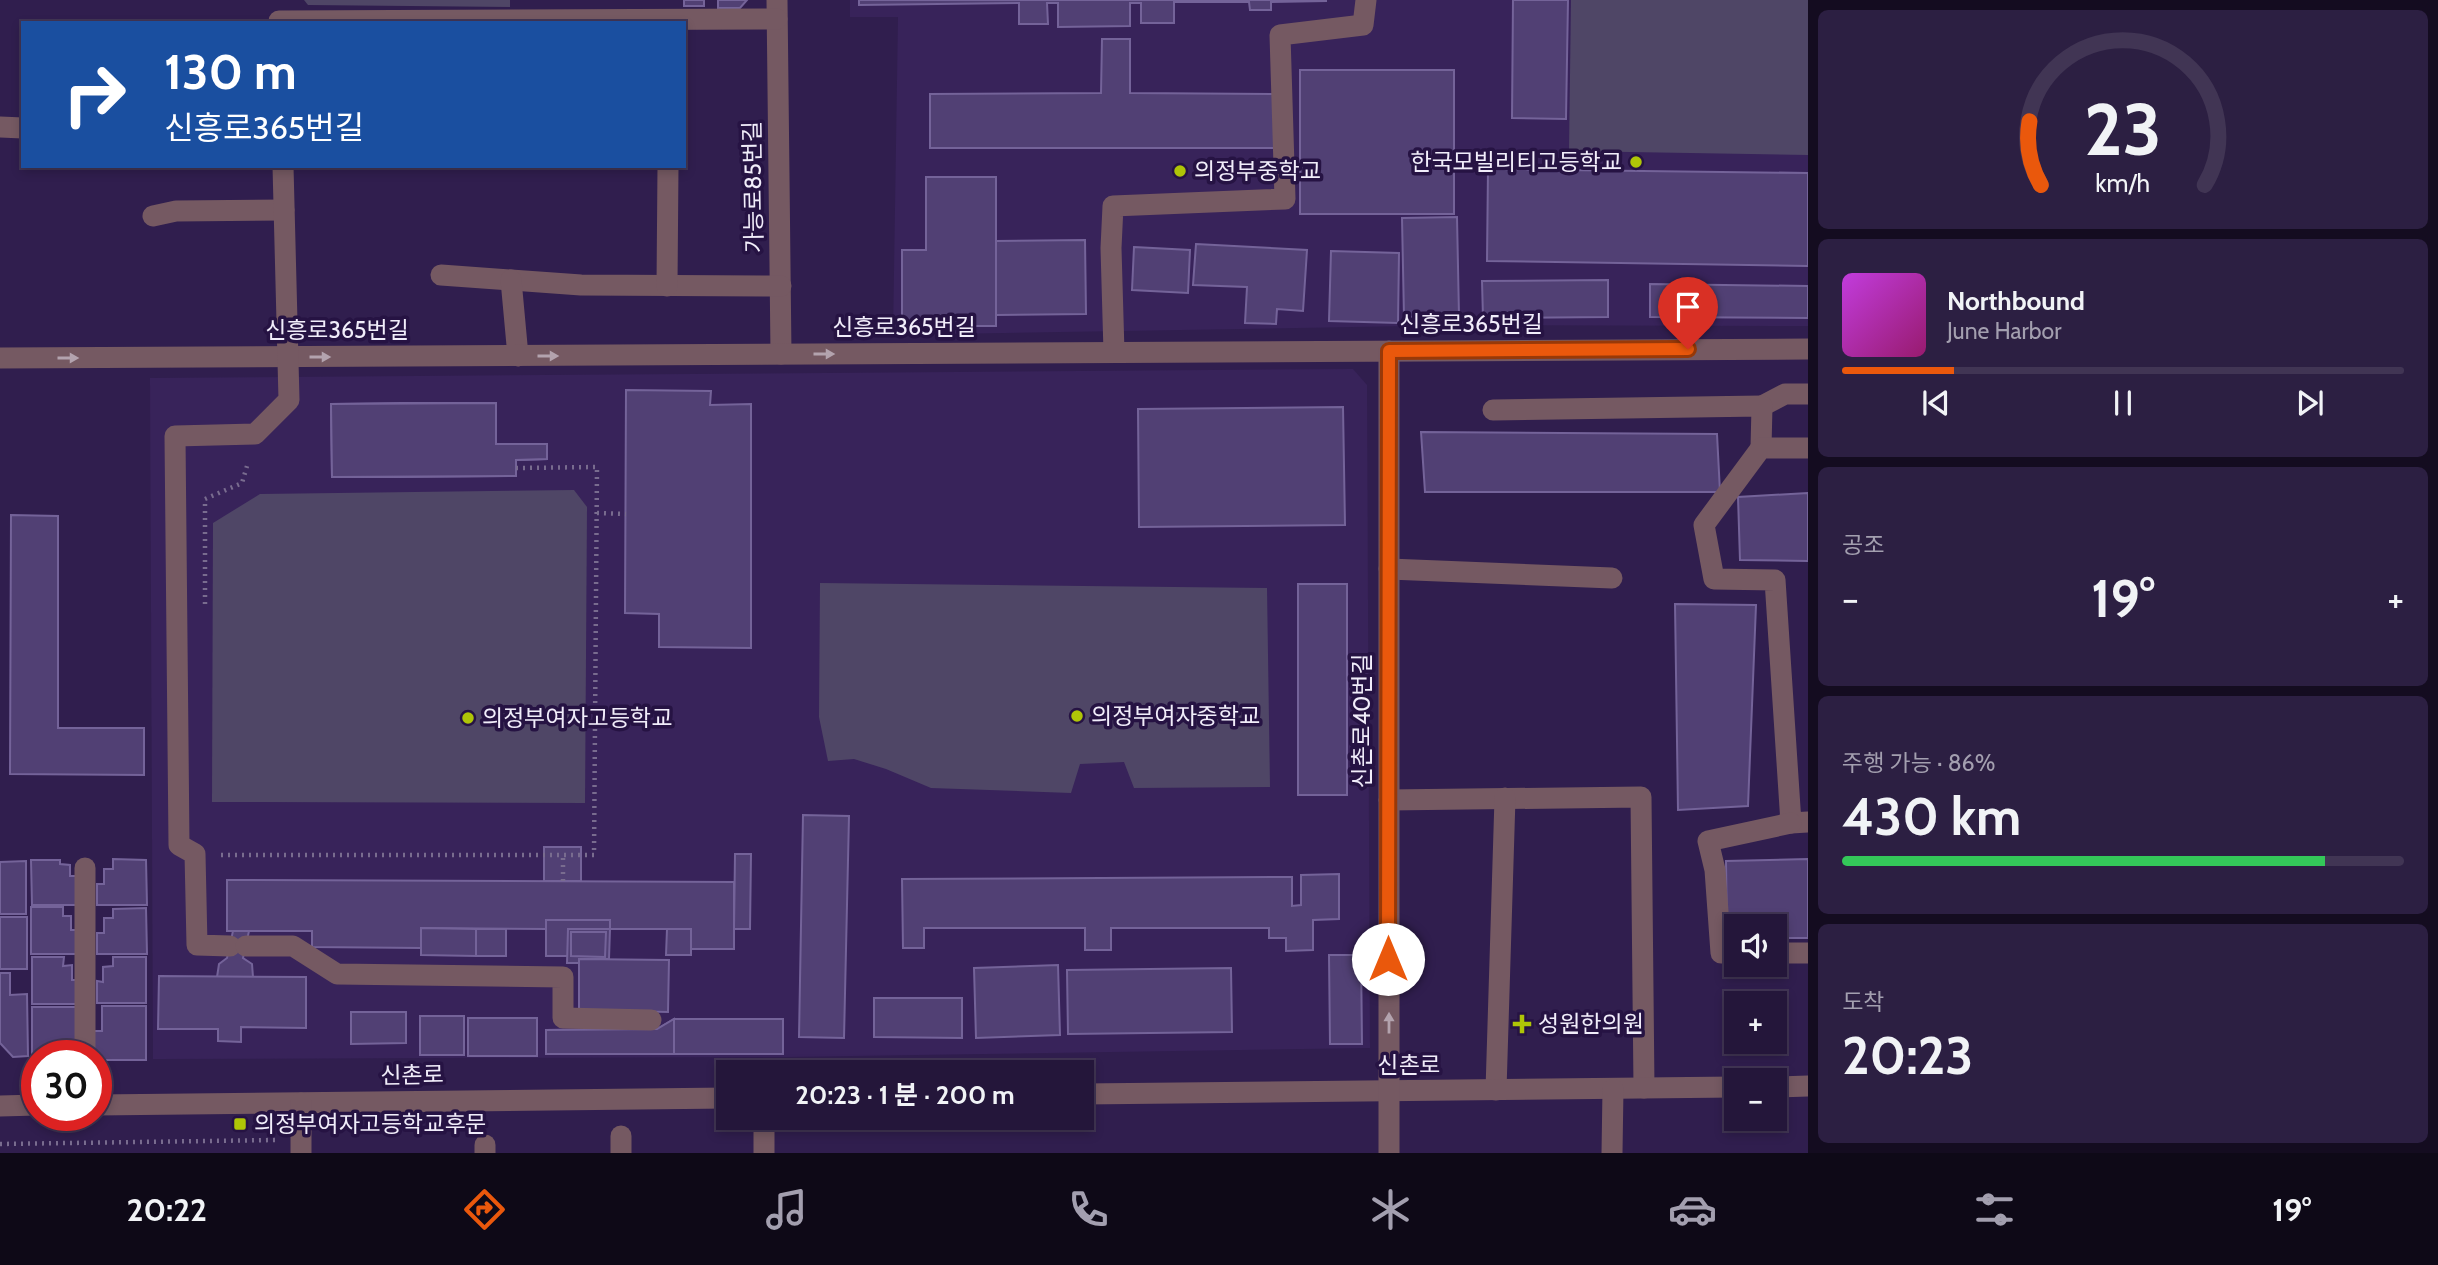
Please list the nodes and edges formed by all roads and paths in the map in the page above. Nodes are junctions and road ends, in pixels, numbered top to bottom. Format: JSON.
{"nodes":[{"id":1,"x":1366,"y":0,"type":"edge"},
{"id":2,"x":777,"y":9,"type":"edge"},
{"id":3,"x":279,"y":14,"type":"edge"},
{"id":4,"x":459,"y":21,"type":"edge"},
{"id":5,"x":626,"y":21,"type":"edge"},
{"id":6,"x":0,"y":127,"type":"edge"},
{"id":7,"x":21,"y":128,"type":"edge"},
{"id":8,"x":283,"y":168,"type":"edge"},
{"id":9,"x":668,"y":168,"type":"edge"},
{"id":10,"x":284,"y":210,"type":"junction"},
{"id":11,"x":153,"y":216,"type":"dead end"},
{"id":12,"x":441,"y":275,"type":"dead end"},
{"id":13,"x":511,"y":280,"type":"junction"},
{"id":14,"x":667,"y":286,"type":"junction"},
{"id":15,"x":780,"y":286,"type":"junction"},
{"id":16,"x":1808,"y":349,"type":"edge"},
{"id":17,"x":1389,"y":351,"type":"junction"},
{"id":18,"x":1114,"y":352,"type":"junction"},
{"id":19,"x":781,"y":354,"type":"junction"},
{"id":20,"x":518,"y":356,"type":"junction"},
{"id":21,"x":287,"y":357,"type":"junction"},
{"id":22,"x":0,"y":358,"type":"edge"},
{"id":23,"x":1808,"y":394,"type":"edge"},
{"id":24,"x":1762,"y":406,"type":"junction"},
{"id":25,"x":1493,"y":410,"type":"dead end"},
{"id":26,"x":1761,"y":448,"type":"junction"},
{"id":27,"x":1808,"y":448,"type":"edge"},
{"id":28,"x":247,"y":466,"type":"dead end"},
{"id":29,"x":516,"y":468,"type":"dead end"},
{"id":30,"x":597,"y":513,"type":"junction"},
{"id":31,"x":626,"y":514,"type":"dead end"},
{"id":32,"x":1389,"y":569,"type":"junction"},
{"id":33,"x":1612,"y":578,"type":"dead end"},
{"id":34,"x":205,"y":605,"type":"dead end"},
{"id":35,"x":1505,"y":798,"type":"junction"},
{"id":36,"x":1389,"y":800,"type":"junction"},
{"id":37,"x":1799,"y":823,"type":"edge"},
{"id":38,"x":195,"y":854,"type":"junction"},
{"id":39,"x":563,"y":856,"type":"junction"},
{"id":40,"x":85,"y":867,"type":"dead end"},
{"id":41,"x":563,"y":881,"type":"dead end"},
{"id":42,"x":1724,"y":953,"type":"edge"},
{"id":43,"x":1787,"y":953,"type":"edge"},
{"id":44,"x":1808,"y":953,"type":"edge"},
{"id":45,"x":651,"y":1020,"type":"dead end"},
{"id":46,"x":85,"y":1040,"type":"edge"},
{"id":47,"x":1808,"y":1086,"type":"edge"},
{"id":48,"x":1724,"y":1087,"type":"edge"},
{"id":49,"x":1787,"y":1087,"type":"edge"},
{"id":50,"x":1644,"y":1088,"type":"junction"},
{"id":51,"x":1613,"y":1089,"type":"junction"},
{"id":52,"x":1496,"y":1090,"type":"junction"},
{"id":53,"x":1388,"y":1091,"type":"junction"},
{"id":54,"x":1094,"y":1094,"type":"edge"},
{"id":55,"x":716,"y":1098,"type":"edge"},
{"id":56,"x":301,"y":1102,"type":"junction"},
{"id":57,"x":21,"y":1105,"type":"edge"},
{"id":58,"x":112,"y":1105,"type":"edge"},
{"id":59,"x":0,"y":1106,"type":"edge"},
{"id":60,"x":764,"y":1130,"type":"edge"},
{"id":61,"x":280,"y":1140,"type":"dead end"},
{"id":62,"x":0,"y":1144,"type":"edge"},
{"id":63,"x":301,"y":1153,"type":"edge"},
{"id":64,"x":764,"y":1153,"type":"edge"},
{"id":65,"x":1389,"y":1153,"type":"edge"},
{"id":66,"x":1612,"y":1153,"type":"edge"}],
"edges":[{"from":1,"to":18,"type":"street"},
{"from":2,"to":5,"type":"street","name":"가능로85번길"},
{"from":2,"to":15,"type":"street","name":"가능로85번길"},
{"from":3,"to":4,"type":"street","name":"가능로85번길"},
{"from":6,"to":7,"type":"street"},
{"from":8,"to":10,"type":"street"},
{"from":9,"to":14,"type":"street"},
{"from":10,"to":11,"type":"street"},
{"from":10,"to":21,"type":"street"},
{"from":12,"to":13,"type":"street"},
{"from":13,"to":14,"type":"street"},
{"from":13,"to":20,"type":"street"},
{"from":14,"to":15,"type":"street"},
{"from":15,"to":19,"type":"street","name":"가능로85번길"},
{"from":16,"to":17,"type":"street","name":"신흥로365번길"},
{"from":17,"to":18,"type":"street","name":"신흥로365번길"},
{"from":17,"to":32,"type":"street","name":"신촌로40번길"},
{"from":19,"to":18,"type":"street","name":"신흥로365번길","one_way":true},
{"from":20,"to":19,"type":"street","name":"신흥로365번길","one_way":true},
{"from":21,"to":20,"type":"street","name":"신흥로365번길","one_way":true},
{"from":22,"to":21,"type":"street","name":"신흥로365번길","one_way":true},
{"from":21,"to":38,"type":"street"},
{"from":23,"to":24,"type":"street"},
{"from":24,"to":25,"type":"street"},
{"from":24,"to":26,"type":"street"},
{"from":26,"to":27,"type":"street"},
{"from":26,"to":37,"type":"street"},
{"from":28,"to":34,"type":"path"},
{"from":29,"to":30,"type":"path"},
{"from":30,"to":31,"type":"path"},
{"from":30,"to":39,"type":"path"},
{"from":32,"to":33,"type":"street"},
{"from":32,"to":36,"type":"street","name":"신촌로40번길"},
{"from":35,"to":36,"type":"street"},
{"from":35,"to":50,"type":"street"},
{"from":35,"to":52,"type":"street"},
{"from":53,"to":36,"type":"street","name":"신촌로40번길","one_way":true},
{"from":37,"to":42,"type":"street"},
{"from":38,"to":39,"type":"path"},
{"from":38,"to":45,"type":"street"},
{"from":39,"to":41,"type":"path"},
{"from":40,"to":46,"type":"street"},
{"from":43,"to":44,"type":"street"},
{"from":47,"to":49,"type":"street"},
{"from":48,"to":50,"type":"street","name":"신촌로"},
{"from":50,"to":51,"type":"street","name":"신촌로"},
{"from":51,"to":52,"type":"street","name":"신촌로"},
{"from":51,"to":66,"type":"street"},
{"from":52,"to":53,"type":"street","name":"신촌로"},
{"from":53,"to":54,"type":"street","name":"신촌로"},
{"from":53,"to":65,"type":"street","name":"신촌로40번길"},
{"from":55,"to":56,"type":"street","name":"신촌로"},
{"from":56,"to":58,"type":"street","name":"신촌로"},
{"from":56,"to":63,"type":"street"},
{"from":57,"to":59,"type":"street"},
{"from":60,"to":64,"type":"street"},
{"from":61,"to":62,"type":"path"}]}
